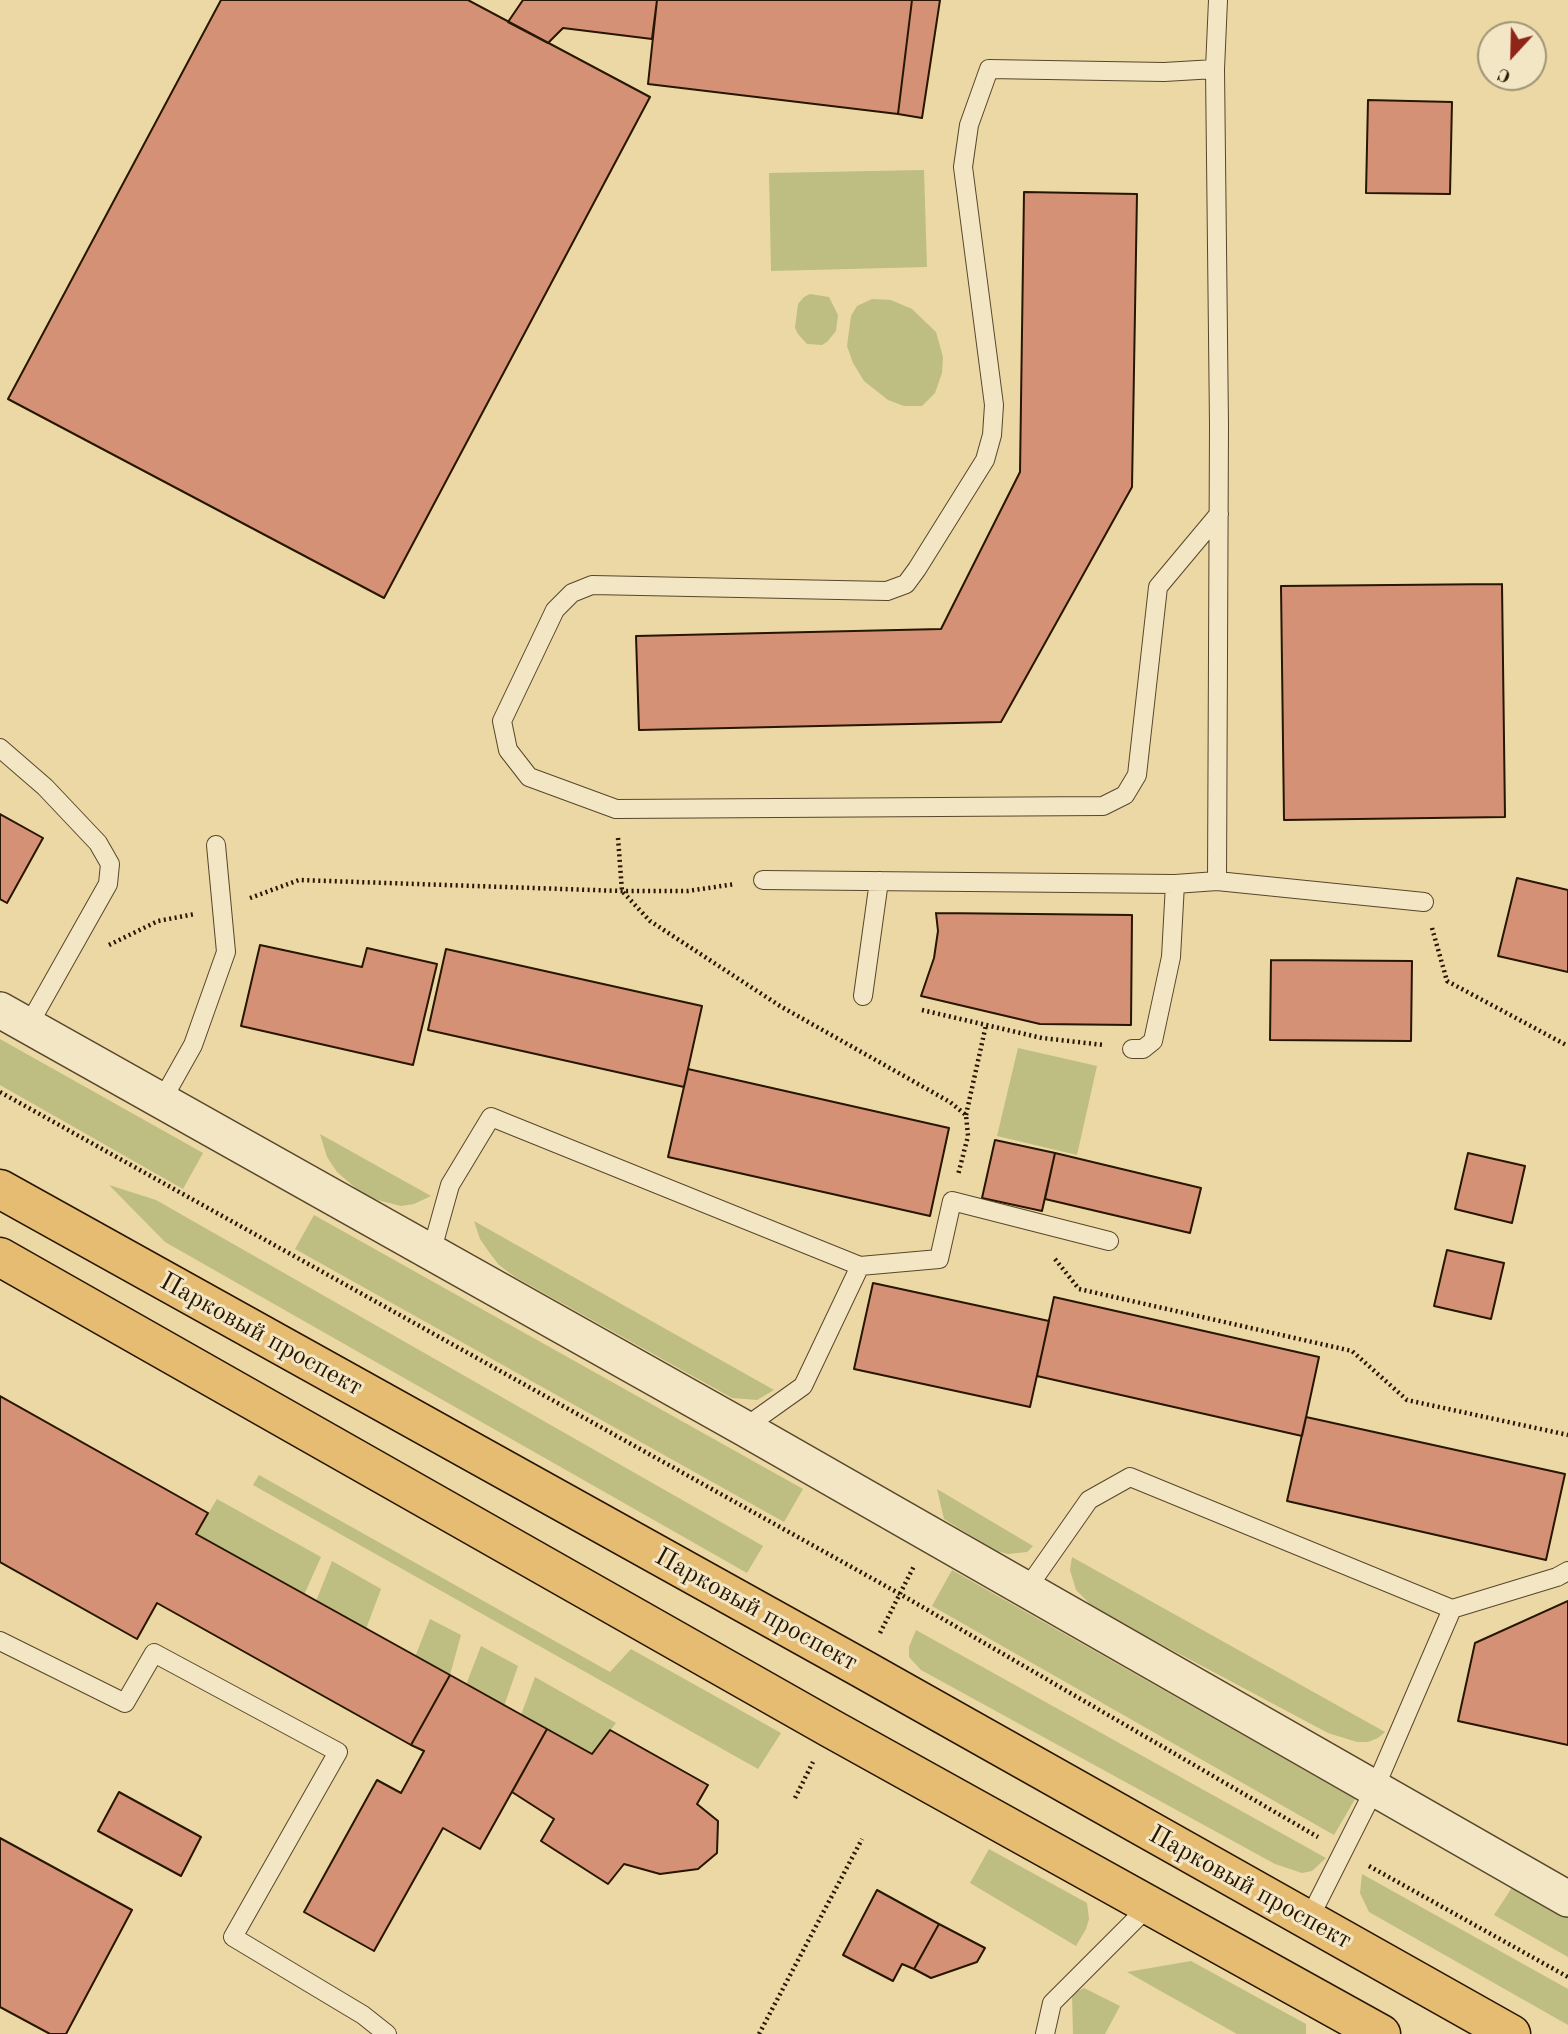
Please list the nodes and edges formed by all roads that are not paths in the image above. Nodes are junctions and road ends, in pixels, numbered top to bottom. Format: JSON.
{"nodes":[{"id":1,"x":1218,"y":0,"type":"edge"},
{"id":2,"x":1215,"y":69,"type":"junction"},
{"id":3,"x":1219,"y":514,"type":"junction"},
{"id":4,"x":0,"y":748,"type":"edge"},
{"id":5,"x":216,"y":845,"type":"dead end"},
{"id":6,"x":763,"y":880,"type":"road end"},
{"id":7,"x":879,"y":881,"type":"junction"},
{"id":8,"x":1217,"y":881,"type":"junction"},
{"id":9,"x":1175,"y":884,"type":"junction"},
{"id":10,"x":1424,"y":902,"type":"road end"},
{"id":11,"x":863,"y":996,"type":"dead end"},
{"id":12,"x":14,"y":1018,"type":"edge"},
{"id":13,"x":1132,"y":1049,"type":"road end"},
{"id":14,"x":161,"y":1102,"type":"junction"},
{"id":15,"x":0,"y":1189,"type":"edge"},
{"id":16,"x":1109,"y":1241,"type":"dead end"},
{"id":17,"x":431,"y":1253,"type":"junction"},
{"id":18,"x":0,"y":1257,"type":"edge"},
{"id":19,"x":860,"y":1266,"type":"junction"},
{"id":20,"x":744,"y":1428,"type":"junction"},
{"id":21,"x":1568,"y":1571,"type":"edge"},
{"id":22,"x":1026,"y":1590,"type":"junction"},
{"id":23,"x":1452,"y":1609,"type":"junction"},
{"id":24,"x":0,"y":1641,"type":"edge"},
{"id":25,"x":1374,"y":1790,"type":"junction"},
{"id":26,"x":1568,"y":1899,"type":"edge"},
{"id":27,"x":1149,"y":1906,"type":"junction"},
{"id":28,"x":1308,"y":1922,"type":"junction"},
{"id":29,"x":387,"y":2034,"type":"edge"},
{"id":30,"x":1045,"y":2034,"type":"edge"},
{"id":31,"x":1381,"y":2034,"type":"edge"},
{"id":32,"x":1511,"y":2034,"type":"edge"}],
"edges":[{"from":1,"to":2,"type":"lane"},
{"from":2,"to":3,"type":"lane"},
{"from":2,"to":3,"type":"lane"},
{"from":3,"to":8,"type":"lane"},
{"from":4,"to":12,"type":"lane"},
{"from":5,"to":14,"type":"lane"},
{"from":6,"to":7,"type":"lane"},
{"from":7,"to":9,"type":"lane"},
{"from":7,"to":11,"type":"lane"},
{"from":8,"to":9,"type":"lane"},
{"from":8,"to":10,"type":"lane"},
{"from":9,"to":13,"type":"lane"},
{"from":12,"to":14,"type":"street"},
{"from":14,"to":17,"type":"street"},
{"from":15,"to":28,"type":"main road","name":"Парковый проспект"},
{"from":16,"to":19,"type":"lane"},
{"from":17,"to":19,"type":"lane"},
{"from":17,"to":20,"type":"street"},
{"from":18,"to":27,"type":"main road"},
{"from":19,"to":20,"type":"lane"},
{"from":20,"to":22,"type":"street"},
{"from":21,"to":23,"type":"lane"},
{"from":22,"to":23,"type":"lane"},
{"from":22,"to":25,"type":"street"},
{"from":23,"to":25,"type":"lane"},
{"from":24,"to":29,"type":"lane"},
{"from":25,"to":26,"type":"street"},
{"from":25,"to":28,"type":"lane"},
{"from":27,"to":30,"type":"lane"},
{"from":27,"to":31,"type":"main road"},
{"from":28,"to":32,"type":"main road","name":"Парковый проспект"}]}
